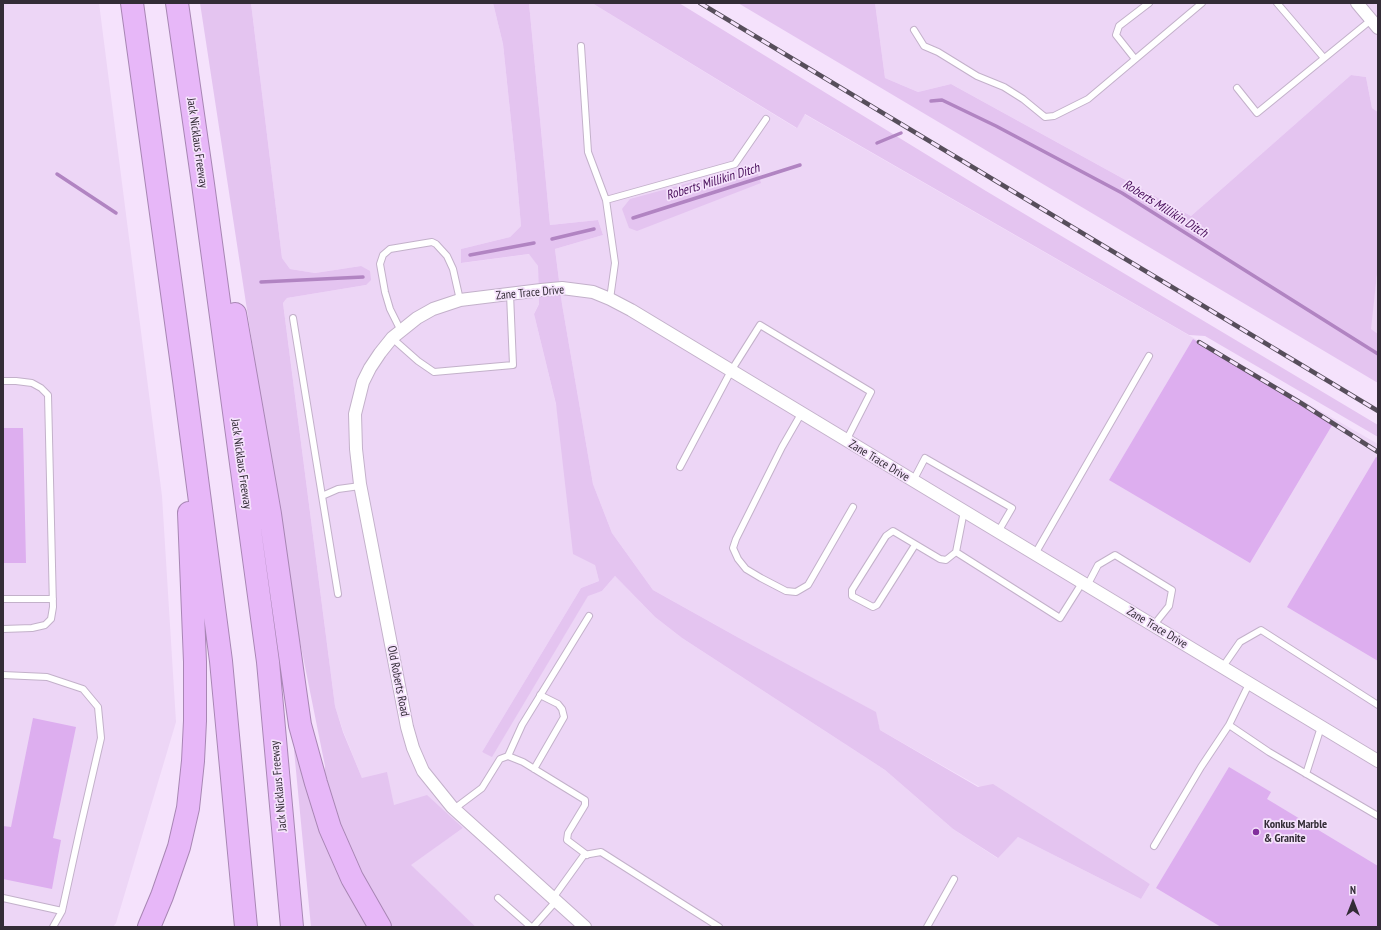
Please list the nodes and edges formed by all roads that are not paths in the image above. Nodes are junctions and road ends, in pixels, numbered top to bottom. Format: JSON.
{"nodes":[{"id":1,"x":132,"y":3,"type":"edge"},
{"id":2,"x":177,"y":3,"type":"edge"},
{"id":3,"x":1149,"y":3,"type":"edge"},
{"id":4,"x":1202,"y":3,"type":"edge"},
{"id":5,"x":1277,"y":3,"type":"edge"},
{"id":6,"x":1357,"y":3,"type":"edge"},
{"id":7,"x":1374,"y":24,"type":"edge"},
{"id":8,"x":914,"y":30,"type":"dead end"},
{"id":9,"x":580,"y":46,"type":"dead end"},
{"id":10,"x":1324,"y":58,"type":"junction"},
{"id":11,"x":1135,"y":59,"type":"junction"},
{"id":12,"x":1237,"y":88,"type":"dead end"},
{"id":13,"x":766,"y":119,"type":"dead end"},
{"id":14,"x":203,"y":184,"type":"junction"},
{"id":15,"x":606,"y":200,"type":"junction"},
{"id":16,"x":510,"y":294,"type":"junction"},
{"id":17,"x":610,"y":299,"type":"junction"},
{"id":18,"x":460,"y":300,"type":"junction"},
{"id":19,"x":293,"y":318,"type":"dead end"},
{"id":20,"x":397,"y":334,"type":"junction"},
{"id":21,"x":1149,"y":356,"type":"dead end"},
{"id":22,"x":370,"y":368,"type":"joint"},
{"id":23,"x":731,"y":370,"type":"junction"},
{"id":24,"x":184,"y":380,"type":"junction"},
{"id":25,"x":3,"y":381,"type":"edge"},
{"id":26,"x":801,"y":414,"type":"junction"},
{"id":27,"x":846,"y":441,"type":"junction"},
{"id":28,"x":680,"y":466,"type":"dead end"},
{"id":29,"x":913,"y":481,"type":"junction"},
{"id":30,"x":360,"y":486,"type":"junction"},
{"id":31,"x":322,"y":496,"type":"junction"},
{"id":32,"x":853,"y":507,"type":"dead end"},
{"id":33,"x":964,"y":512,"type":"junction"},
{"id":34,"x":998,"y":532,"type":"junction"},
{"id":35,"x":915,"y":545,"type":"junction"},
{"id":36,"x":956,"y":552,"type":"junction"},
{"id":37,"x":1035,"y":554,"type":"junction"},
{"id":38,"x":1085,"y":584,"type":"junction"},
{"id":39,"x":338,"y":594,"type":"dead end"},
{"id":40,"x":3,"y":599,"type":"edge"},
{"id":41,"x":53,"y":599,"type":"junction"},
{"id":42,"x":589,"y":616,"type":"dead end"},
{"id":43,"x":1153,"y":626,"type":"junction"},
{"id":44,"x":3,"y":629,"type":"edge"},
{"id":45,"x":1222,"y":668,"type":"junction"},
{"id":46,"x":3,"y":675,"type":"edge"},
{"id":47,"x":1249,"y":684,"type":"junction"},
{"id":48,"x":540,"y":695,"type":"junction"},
{"id":49,"x":1378,"y":705,"type":"edge"},
{"id":50,"x":1229,"y":725,"type":"junction"},
{"id":51,"x":1321,"y":727,"type":"junction"},
{"id":52,"x":508,"y":756,"type":"junction"},
{"id":53,"x":1378,"y":761,"type":"edge"},
{"id":54,"x":534,"y":769,"type":"junction"},
{"id":55,"x":1306,"y":774,"type":"junction"},
{"id":56,"x":454,"y":809,"type":"junction"},
{"id":57,"x":1378,"y":816,"type":"edge"},
{"id":58,"x":1154,"y":846,"type":"dead end"},
{"id":59,"x":587,"y":854,"type":"junction"},
{"id":60,"x":954,"y":879,"type":"dead end"},
{"id":61,"x":3,"y":898,"type":"edge"},
{"id":62,"x":498,"y":898,"type":"dead end"},
{"id":63,"x":554,"y":899,"type":"junction"},
{"id":64,"x":62,"y":911,"type":"junction"},
{"id":65,"x":53,"y":927,"type":"edge"},
{"id":66,"x":149,"y":927,"type":"edge"},
{"id":67,"x":246,"y":927,"type":"edge"},
{"id":68,"x":292,"y":927,"type":"edge"},
{"id":69,"x":380,"y":927,"type":"edge"},
{"id":70,"x":532,"y":927,"type":"edge"},
{"id":71,"x":585,"y":927,"type":"edge"},
{"id":72,"x":719,"y":927,"type":"edge"},
{"id":73,"x":927,"y":927,"type":"edge"}],
"edges":[{"from":1,"to":24,"type":"highway"},
{"from":2,"to":14,"type":"highway","name":"Jack Nicklaus Freeway"},
{"from":3,"to":11,"type":"lane"},
{"from":4,"to":11,"type":"lane"},
{"from":5,"to":10,"type":"lane"},
{"from":6,"to":7,"type":"street"},
{"from":7,"to":10,"type":"lane"},
{"from":8,"to":11,"type":"lane"},
{"from":9,"to":15,"type":"lane"},
{"from":10,"to":12,"type":"lane"},
{"from":13,"to":15,"type":"lane"},
{"from":14,"to":68,"type":"highway","name":"Jack Nicklaus Freeway"},
{"from":14,"to":69,"type":"highway"},
{"from":15,"to":17,"type":"lane"},
{"from":16,"to":17,"type":"street","name":"Zane Trace Drive"},
{"from":16,"to":18,"type":"street","name":"Zane Trace Drive"},
{"from":16,"to":20,"type":"lane"},
{"from":17,"to":23,"type":"street","name":"Zane Trace Drive"},
{"from":18,"to":20,"type":"street","name":"Zane Trace Drive"},
{"from":18,"to":20,"type":"lane"},
{"from":19,"to":31,"type":"lane"},
{"from":20,"to":22,"type":"street","name":"Zane Trace Drive"},
{"from":21,"to":37,"type":"lane"},
{"from":22,"to":30,"type":"street","name":"Old Roberts Road"},
{"from":23,"to":26,"type":"street","name":"Zane Trace Drive"},
{"from":23,"to":27,"type":"lane"},
{"from":23,"to":28,"type":"lane"},
{"from":24,"to":66,"type":"highway"},
{"from":24,"to":67,"type":"highway"},
{"from":25,"to":41,"type":"lane"},
{"from":26,"to":27,"type":"street","name":"Zane Trace Drive"},
{"from":26,"to":32,"type":"lane"},
{"from":27,"to":29,"type":"street","name":"Zane Trace Drive"},
{"from":29,"to":33,"type":"street","name":"Zane Trace Drive"},
{"from":29,"to":34,"type":"lane"},
{"from":30,"to":31,"type":"lane"},
{"from":30,"to":56,"type":"street","name":"Old Roberts Road"},
{"from":31,"to":39,"type":"lane"},
{"from":33,"to":34,"type":"street","name":"Zane Trace Drive"},
{"from":33,"to":36,"type":"lane"},
{"from":34,"to":37,"type":"street","name":"Zane Trace Drive"},
{"from":35,"to":35,"type":"lane"},
{"from":35,"to":36,"type":"lane"},
{"from":36,"to":38,"type":"lane"},
{"from":37,"to":38,"type":"street","name":"Zane Trace Drive"},
{"from":38,"to":43,"type":"street","name":"Zane Trace Drive"},
{"from":38,"to":43,"type":"lane"},
{"from":40,"to":41,"type":"lane"},
{"from":41,"to":44,"type":"lane"},
{"from":42,"to":48,"type":"lane"},
{"from":43,"to":45,"type":"street","name":"Zane Trace Drive"},
{"from":45,"to":47,"type":"street","name":"Zane Trace Drive"},
{"from":45,"to":49,"type":"lane"},
{"from":46,"to":64,"type":"lane"},
{"from":47,"to":50,"type":"lane"},
{"from":47,"to":51,"type":"street","name":"Zane Trace Drive"},
{"from":48,"to":52,"type":"lane"},
{"from":48,"to":54,"type":"lane"},
{"from":50,"to":55,"type":"lane"},
{"from":50,"to":58,"type":"lane"},
{"from":51,"to":53,"type":"street","name":"Zane Trace Drive"},
{"from":51,"to":55,"type":"lane"},
{"from":52,"to":54,"type":"lane"},
{"from":52,"to":56,"type":"lane"},
{"from":54,"to":59,"type":"lane"},
{"from":55,"to":57,"type":"lane"},
{"from":56,"to":63,"type":"street","name":"Old Roberts Road"},
{"from":59,"to":63,"type":"lane"},
{"from":59,"to":72,"type":"lane"},
{"from":60,"to":73,"type":"lane"},
{"from":61,"to":64,"type":"lane"},
{"from":62,"to":70,"type":"lane"},
{"from":63,"to":70,"type":"lane"},
{"from":63,"to":71,"type":"street","name":"Old Roberts Road"},
{"from":64,"to":65,"type":"lane"}]}
